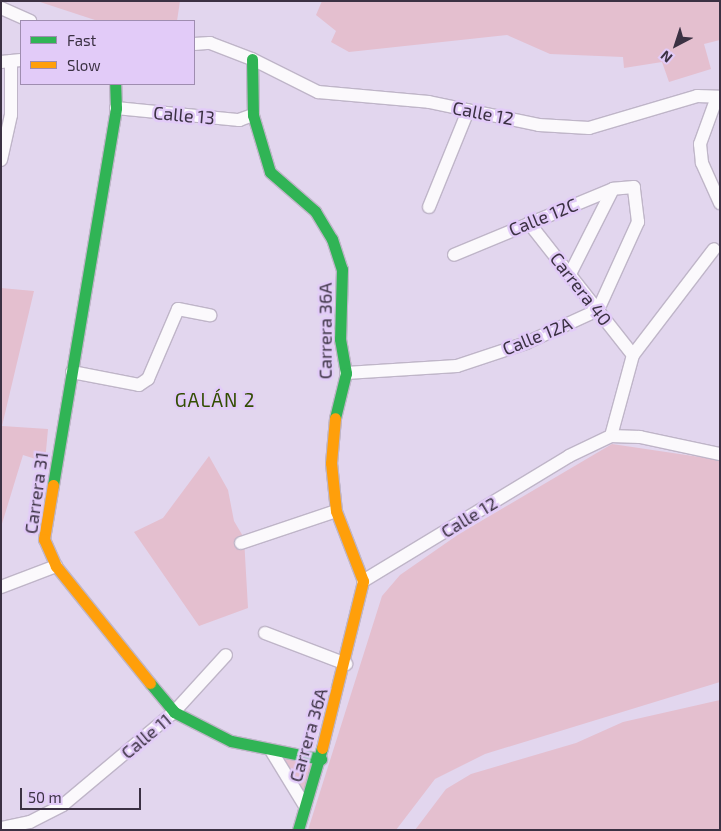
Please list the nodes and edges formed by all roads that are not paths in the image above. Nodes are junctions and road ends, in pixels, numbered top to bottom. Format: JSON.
{"nodes":[{"id":1,"x":1,"y":8,"type":"edge"},
{"id":2,"x":28,"y":20,"type":"edge"},
{"id":3,"x":195,"y":44,"type":"edge"},
{"id":4,"x":252,"y":58,"type":"junction"},
{"id":5,"x":11,"y":61,"type":"edge"},
{"id":6,"x":115,"y":85,"type":"edge"},
{"id":7,"x":718,"y":97,"type":"edge"},
{"id":8,"x":116,"y":108,"type":"junction"},
{"id":9,"x":468,"y":111,"type":"junction"},
{"id":10,"x":253,"y":115,"type":"junction"},
{"id":11,"x":3,"y":141,"type":"edge"},
{"id":12,"x":1,"y":160,"type":"edge"},
{"id":13,"x":613,"y":189,"type":"junction"},
{"id":14,"x":720,"y":203,"type":"edge"},
{"id":15,"x":429,"y":207,"type":"dead end"},
{"id":16,"x":528,"y":223,"type":"junction"},
{"id":17,"x":714,"y":249,"type":"dead end"},
{"id":18,"x":454,"y":254,"type":"dead end"},
{"id":19,"x":570,"y":274,"type":"junction"},
{"id":20,"x":598,"y":310,"type":"junction"},
{"id":21,"x":210,"y":315,"type":"dead end"},
{"id":22,"x":633,"y":355,"type":"junction"},
{"id":23,"x":72,"y":372,"type":"junction"},
{"id":24,"x":346,"y":373,"type":"junction"},
{"id":25,"x":611,"y":436,"type":"junction"},
{"id":26,"x":720,"y":454,"type":"edge"},
{"id":27,"x":336,"y":511,"type":"junction"},
{"id":28,"x":242,"y":543,"type":"dead end"},
{"id":29,"x":56,"y":566,"type":"junction"},
{"id":30,"x":363,"y":581,"type":"junction"},
{"id":31,"x":1,"y":586,"type":"edge"},
{"id":32,"x":265,"y":633,"type":"dead end"},
{"id":33,"x":226,"y":655,"type":"dead end"},
{"id":34,"x":346,"y":664,"type":"junction"},
{"id":35,"x":174,"y":712,"type":"junction"},
{"id":36,"x":272,"y":752,"type":"junction"},
{"id":37,"x":320,"y":759,"type":"junction"},
{"id":38,"x":305,"y":806,"type":"junction"},
{"id":39,"x":1,"y":828,"type":"edge"},
{"id":40,"x":298,"y":830,"type":"edge"}],
"edges":[{"from":1,"to":2,"type":"street"},
{"from":3,"to":4,"type":"street","name":"Calle 12"},
{"from":4,"to":9,"type":"street","name":"Calle 12"},
{"from":4,"to":10,"type":"street","name":"Carrera 36A"},
{"from":5,"to":11,"type":"street"},
{"from":6,"to":8,"type":"street","name":"Carrera 31"},
{"from":7,"to":9,"type":"street","name":"Calle 12"},
{"from":7,"to":14,"type":"street"},
{"from":8,"to":10,"type":"street","name":"Calle 13"},
{"from":8,"to":23,"type":"street","name":"Carrera 31"},
{"from":9,"to":15,"type":"street"},
{"from":10,"to":24,"type":"street","name":"Carrera 36A"},
{"from":11,"to":12,"type":"street"},
{"from":13,"to":16,"type":"street","name":"Calle 12C"},
{"from":13,"to":19,"type":"street"},
{"from":13,"to":20,"type":"street","name":"Calle 12C"},
{"from":16,"to":18,"type":"street","name":"Calle 12C"},
{"from":16,"to":19,"type":"street","name":"Carrera 40"},
{"from":17,"to":22,"type":"street"},
{"from":19,"to":20,"type":"street","name":"Carrera 40"},
{"from":20,"to":22,"type":"street","name":"Carrera 40"},
{"from":20,"to":24,"type":"street","name":"Calle 12A"},
{"from":21,"to":23,"type":"street"},
{"from":22,"to":25,"type":"street"},
{"from":23,"to":29,"type":"street","name":"Carrera 31"},
{"from":24,"to":27,"type":"street","name":"Carrera 36A"},
{"from":25,"to":26,"type":"street","name":"Calle 12"},
{"from":25,"to":30,"type":"street","name":"Calle 12"},
{"from":27,"to":28,"type":"street"},
{"from":27,"to":30,"type":"street","name":"Carrera 36A"},
{"from":29,"to":31,"type":"street"},
{"from":29,"to":35,"type":"street","name":"Carrera 31"},
{"from":30,"to":34,"type":"street","name":"Carrera 36A"},
{"from":32,"to":34,"type":"street"},
{"from":33,"to":35,"type":"street","name":"Calle 11"},
{"from":34,"to":37,"type":"street","name":"Carrera 36A"},
{"from":35,"to":36,"type":"street","name":"Carrera 31"},
{"from":35,"to":39,"type":"street","name":"Calle 11"},
{"from":36,"to":37,"type":"street","name":"Carrera 31"},
{"from":36,"to":38,"type":"street"},
{"from":37,"to":38,"type":"street","name":"Carrera 36A"},
{"from":38,"to":40,"type":"street","name":"Carrera 36A"}]}
